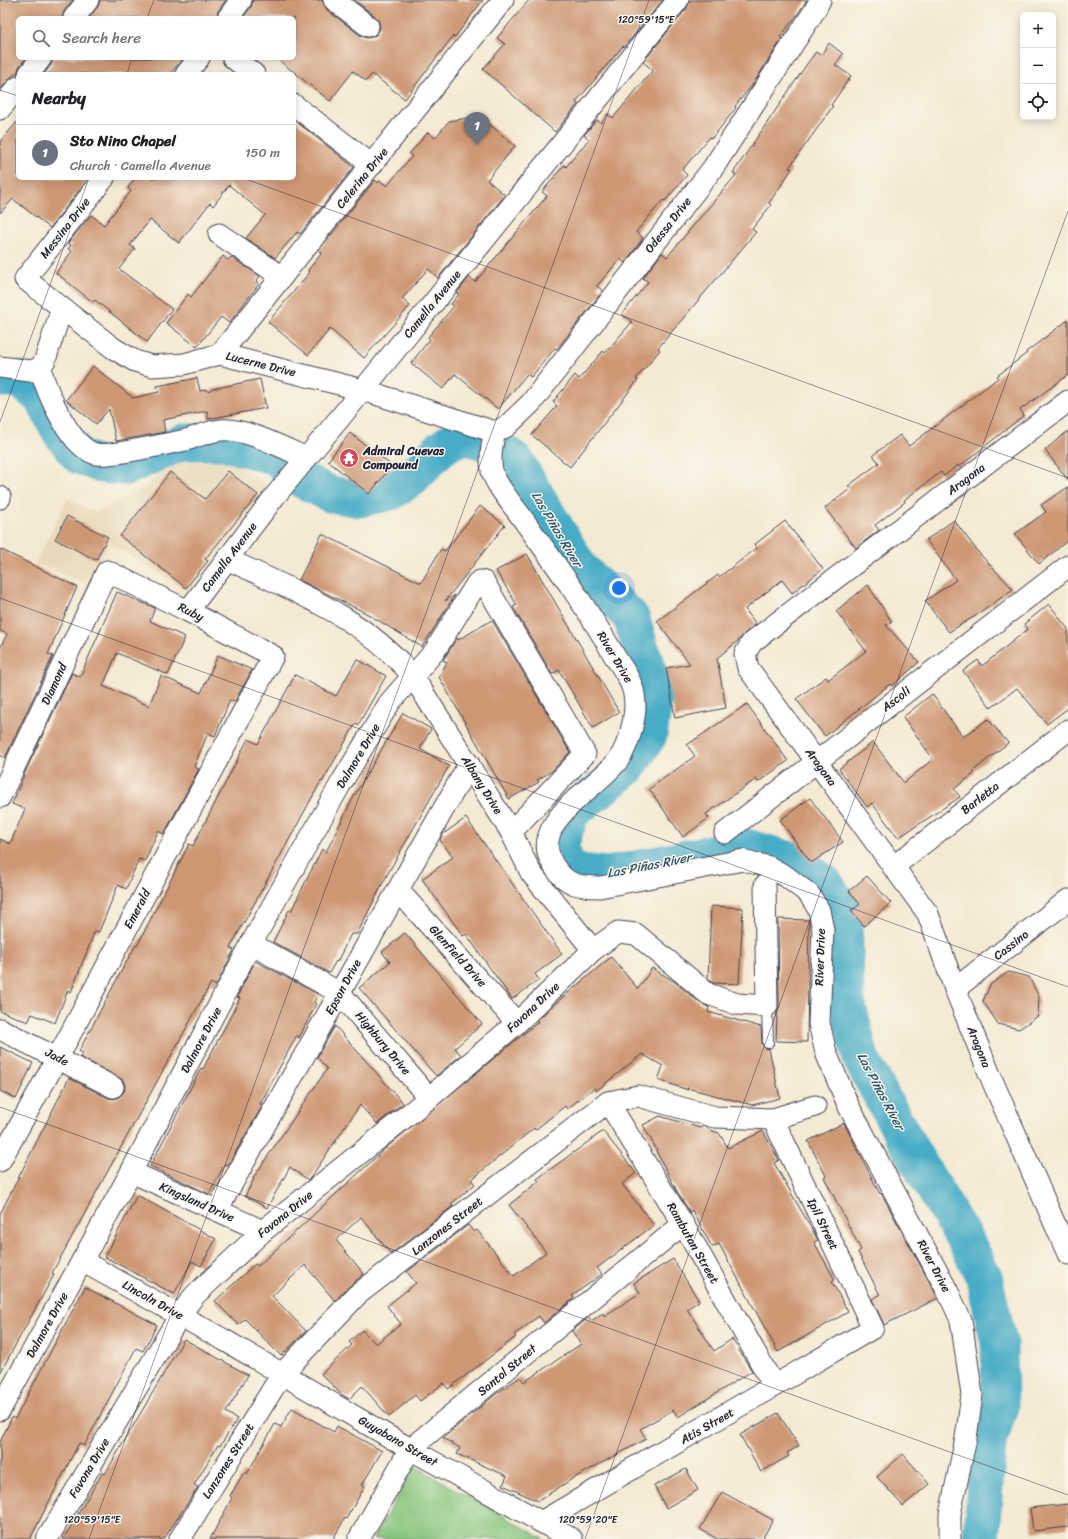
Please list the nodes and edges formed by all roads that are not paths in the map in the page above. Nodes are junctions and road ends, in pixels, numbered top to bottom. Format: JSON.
{"nodes":[{"id":1,"x":88,"y":0,"type":"edge"},
{"id":2,"x":241,"y":0,"type":"edge"},
{"id":3,"x":334,"y":0,"type":"edge"},
{"id":4,"x":503,"y":0,"type":"edge"},
{"id":5,"x":678,"y":0,"type":"edge"},
{"id":6,"x":820,"y":0,"type":"edge"},
{"id":7,"x":76,"y":16,"type":"edge"},
{"id":8,"x":229,"y":16,"type":"edge"},
{"id":9,"x":368,"y":26,"type":"dead end"},
{"id":10,"x":40,"y":60,"type":"edge"},
{"id":11,"x":197,"y":60,"type":"edge"},
{"id":12,"x":236,"y":60,"type":"edge"},
{"id":13,"x":30,"y":72,"type":"edge"},
{"id":14,"x":188,"y":72,"type":"edge"},
{"id":15,"x":251,"y":72,"type":"edge"},
{"id":16,"x":16,"y":89,"type":"edge"},
{"id":17,"x":296,"y":107,"type":"edge"},
{"id":18,"x":0,"y":109,"type":"edge"},
{"id":19,"x":372,"y":165,"type":"junction"},
{"id":20,"x":102,"y":180,"type":"edge"},
{"id":21,"x":219,"y":234,"type":"dead end"},
{"id":22,"x":282,"y":277,"type":"junction"},
{"id":23,"x":25,"y":279,"type":"joint"},
{"id":24,"x":62,"y":308,"type":"junction"},
{"id":25,"x":220,"y":354,"type":"junction"},
{"id":26,"x":0,"y":367,"type":"edge"},
{"id":27,"x":40,"y":368,"type":"junction"},
{"id":28,"x":363,"y":390,"type":"junction"},
{"id":29,"x":1068,"y":401,"type":"edge"},
{"id":30,"x":494,"y":437,"type":"junction"},
{"id":31,"x":304,"y":462,"type":"junction"},
{"id":32,"x":227,"y":559,"type":"junction"},
{"id":33,"x":1068,"y":566,"type":"edge"},
{"id":34,"x":107,"y":571,"type":"joint"},
{"id":35,"x":188,"y":611,"type":"junction"},
{"id":36,"x":273,"y":656,"type":"joint"},
{"id":37,"x":412,"y":676,"type":"junction"},
{"id":38,"x":1068,"y":730,"type":"edge"},
{"id":39,"x":816,"y":761,"type":"junction"},
{"id":40,"x":469,"y":764,"type":"junction"},
{"id":41,"x":0,"y":797,"type":"edge"},
{"id":42,"x":511,"y":832,"type":"junction"},
{"id":43,"x":725,"y":833,"type":"dead end"},
{"id":44,"x":893,"y":866,"type":"junction"},
{"id":45,"x":765,"y":885,"type":"dead end"},
{"id":46,"x":398,"y":890,"type":"junction"},
{"id":47,"x":1068,"y":900,"type":"edge"},
{"id":48,"x":251,"y":944,"type":"junction"},
{"id":49,"x":593,"y":950,"type":"junction"},
{"id":50,"x":955,"y":989,"type":"junction"},
{"id":51,"x":340,"y":993,"type":"junction"},
{"id":52,"x":767,"y":1006,"type":"junction"},
{"id":53,"x":517,"y":1023,"type":"junction"},
{"id":54,"x":0,"y":1029,"type":"edge"},
{"id":55,"x":768,"y":1043,"type":"dead end"},
{"id":56,"x":58,"y":1057,"type":"junction"},
{"id":57,"x":113,"y":1087,"type":"dead end"},
{"id":58,"x":429,"y":1098,"type":"junction"},
{"id":59,"x":608,"y":1102,"type":"junction"},
{"id":60,"x":815,"y":1106,"type":"dead end"},
{"id":61,"x":773,"y":1120,"type":"junction"},
{"id":62,"x":0,"y":1161,"type":"edge"},
{"id":63,"x":132,"y":1172,"type":"junction"},
{"id":64,"x":217,"y":1210,"type":"junction"},
{"id":65,"x":683,"y":1224,"type":"junction"},
{"id":66,"x":263,"y":1231,"type":"junction"},
{"id":67,"x":1068,"y":1254,"type":"edge"},
{"id":68,"x":82,"y":1261,"type":"junction"},
{"id":69,"x":180,"y":1315,"type":"junction"},
{"id":70,"x":873,"y":1328,"type":"joint"},
{"id":71,"x":225,"y":1341,"type":"joint"},
{"id":72,"x":282,"y":1374,"type":"junction"},
{"id":73,"x":774,"y":1386,"type":"junction"},
{"id":74,"x":0,"y":1410,"type":"edge"},
{"id":75,"x":410,"y":1449,"type":"junction"},
{"id":76,"x":541,"y":1522,"type":"junction"},
{"id":77,"x":47,"y":1539,"type":"edge"},
{"id":78,"x":180,"y":1539,"type":"edge"},
{"id":79,"x":359,"y":1539,"type":"edge"},
{"id":80,"x":572,"y":1539,"type":"edge"},
{"id":81,"x":950,"y":1539,"type":"edge"}],
"edges":[{"from":1,"to":7,"type":"street"},
{"from":2,"to":8,"type":"street"},
{"from":3,"to":9,"type":"street"},
{"from":4,"to":19,"type":"street","name":"Celerina Drive"},
{"from":5,"to":28,"type":"street","name":"Camella Avenue"},
{"from":6,"to":30,"type":"street","name":"Odessa Drive"},
{"from":10,"to":13,"type":"street"},
{"from":11,"to":14,"type":"street"},
{"from":12,"to":15,"type":"street"},
{"from":16,"to":18,"type":"street"},
{"from":17,"to":19,"type":"street"},
{"from":19,"to":22,"type":"street","name":"Celerina Drive"},
{"from":20,"to":23,"type":"street","name":"Messina Drive"},
{"from":21,"to":22,"type":"street"},
{"from":22,"to":25,"type":"street","name":"Celerina Drive"},
{"from":23,"to":24,"type":"street","name":"Lucerne Drive"},
{"from":24,"to":25,"type":"street","name":"Lucerne Drive"},
{"from":24,"to":27,"type":"street"},
{"from":25,"to":28,"type":"street","name":"Lucerne Drive"},
{"from":26,"to":27,"type":"street"},
{"from":27,"to":31,"type":"street"},
{"from":28,"to":30,"type":"street","name":"Lucerne Drive"},
{"from":28,"to":31,"type":"street","name":"Camella Avenue"},
{"from":29,"to":39,"type":"street","name":"Aragona"},
{"from":30,"to":81,"type":"street","name":"River Drive"},
{"from":31,"to":32,"type":"street","name":"Camella Avenue"},
{"from":32,"to":35,"type":"street","name":"Camella Avenue"},
{"from":32,"to":37,"type":"street","name":"Albany Drive"},
{"from":33,"to":39,"type":"street","name":"Ascoli"},
{"from":34,"to":35,"type":"street","name":"Ruby"},
{"from":34,"to":41,"type":"street","name":"Diamond"},
{"from":35,"to":36,"type":"street","name":"Ruby"},
{"from":36,"to":56,"type":"street","name":"Emerald"},
{"from":37,"to":40,"type":"street","name":"Albany Drive"},
{"from":37,"to":42,"type":"street","name":"Dalmore Drive"},
{"from":37,"to":48,"type":"street","name":"Dalmore Drive"},
{"from":38,"to":44,"type":"street","name":"Barletta"},
{"from":39,"to":43,"type":"street","name":"Ascoli"},
{"from":39,"to":44,"type":"street","name":"Aragona"},
{"from":40,"to":42,"type":"street","name":"Albany Drive"},
{"from":40,"to":46,"type":"street","name":"Epson Drive"},
{"from":42,"to":49,"type":"street","name":"Albany Drive"},
{"from":44,"to":50,"type":"street","name":"Aragona"},
{"from":45,"to":52,"type":"street"},
{"from":46,"to":51,"type":"street","name":"Epson Drive"},
{"from":46,"to":53,"type":"street","name":"Glenfield Drive"},
{"from":47,"to":50,"type":"street","name":"Cassino"},
{"from":48,"to":51,"type":"street","name":"Highbury Drive"},
{"from":48,"to":63,"type":"street","name":"Dalmore Drive"},
{"from":49,"to":52,"type":"street","name":"Favona Drive"},
{"from":49,"to":53,"type":"street","name":"Favona Drive"},
{"from":50,"to":67,"type":"street","name":"Aragona"},
{"from":51,"to":58,"type":"street","name":"Highbury Drive"},
{"from":51,"to":64,"type":"street","name":"Epson Drive"},
{"from":52,"to":55,"type":"lane"},
{"from":53,"to":58,"type":"street","name":"Favona Drive"},
{"from":54,"to":56,"type":"street","name":"Jade"},
{"from":56,"to":57,"type":"street","name":"Jade"},
{"from":56,"to":62,"type":"street","name":"Emerald"},
{"from":58,"to":66,"type":"street","name":"Favona Drive"},
{"from":59,"to":61,"type":"street","name":"Lanzones Street"},
{"from":59,"to":65,"type":"street","name":"Rambutan Street"},
{"from":59,"to":72,"type":"street","name":"Lanzones Street"},
{"from":60,"to":61,"type":"street","name":"Lanzones Street"},
{"from":61,"to":70,"type":"street","name":"Ipil Street"},
{"from":63,"to":64,"type":"street","name":"Kingsland Drive"},
{"from":63,"to":68,"type":"street","name":"Dalmore Drive"},
{"from":64,"to":66,"type":"street","name":"Kingsland Drive"},
{"from":65,"to":73,"type":"street","name":"Rambutan Street"},
{"from":65,"to":75,"type":"street","name":"Santol Street"},
{"from":66,"to":69,"type":"street","name":"Favona Drive"},
{"from":68,"to":69,"type":"street","name":"Lincoln Drive"},
{"from":68,"to":74,"type":"street","name":"Dalmore Drive"},
{"from":69,"to":71,"type":"street","name":"Lincoln Drive"},
{"from":69,"to":77,"type":"street","name":"Favona Drive"},
{"from":70,"to":73,"type":"street","name":"Atis Street"},
{"from":71,"to":72,"type":"street","name":"Guyabano Street"},
{"from":72,"to":75,"type":"street","name":"Guyabano Street"},
{"from":72,"to":78,"type":"street","name":"Lanzones Street"},
{"from":73,"to":76,"type":"street","name":"Atis Street"},
{"from":75,"to":76,"type":"street","name":"Guyabano Street"},
{"from":75,"to":79,"type":"street","name":"Santol Street"},
{"from":76,"to":80,"type":"street","name":"Guyabano Street"}]}
